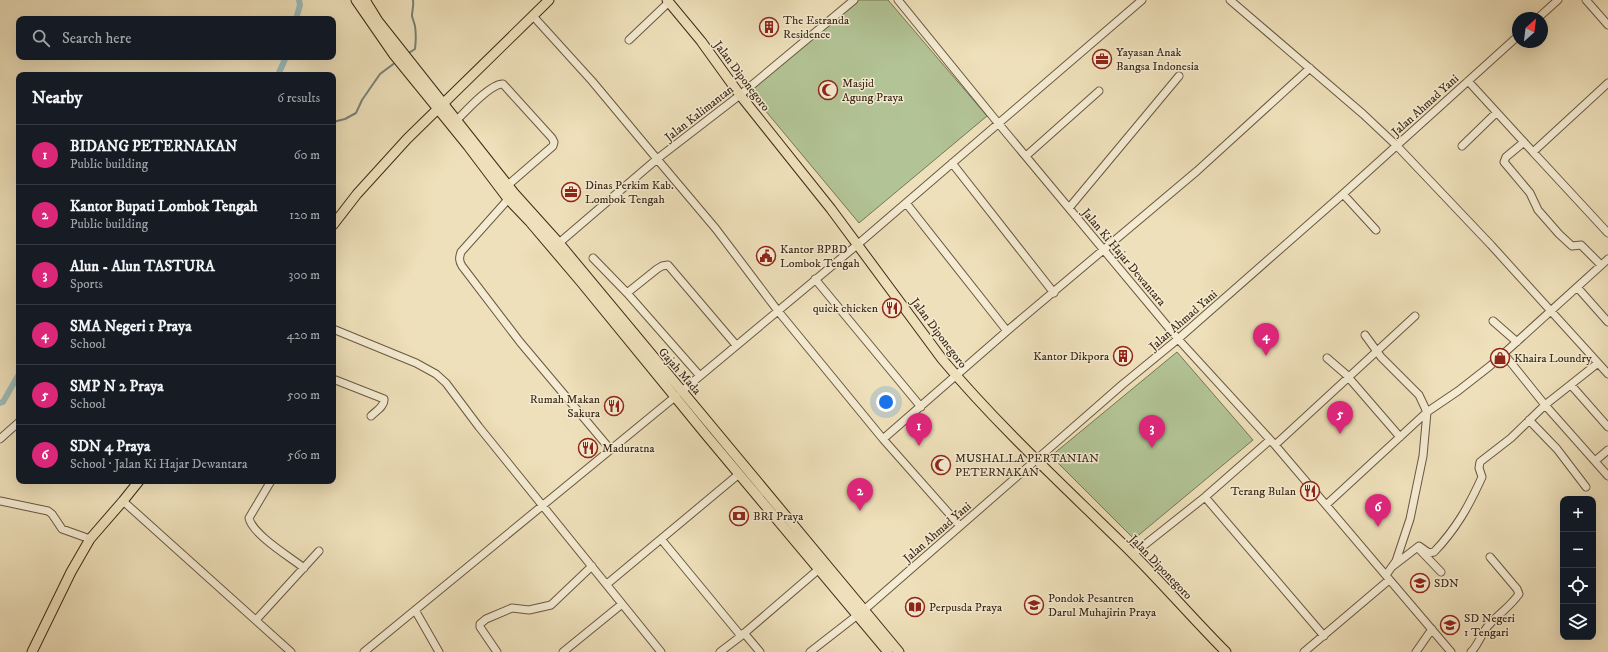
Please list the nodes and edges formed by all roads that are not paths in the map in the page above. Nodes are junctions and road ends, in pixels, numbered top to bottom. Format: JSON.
{"nodes":[{"id":1,"x":356,"y":0,"type":"edge"},
{"id":2,"x":365,"y":0,"type":"edge"},
{"id":3,"x":549,"y":0,"type":"edge"},
{"id":4,"x":854,"y":0,"type":"edge"},
{"id":5,"x":898,"y":0,"type":"edge"},
{"id":6,"x":1142,"y":0,"type":"edge"},
{"id":7,"x":1230,"y":0,"type":"edge"},
{"id":8,"x":1558,"y":0,"type":"edge"},
{"id":9,"x":1586,"y":0,"type":"edge"},
{"id":10,"x":668,"y":1,"type":"edge"},
{"id":11,"x":1545,"y":12,"type":"edge"},
{"id":12,"x":533,"y":16,"type":"junction"},
{"id":13,"x":1608,"y":25,"type":"edge"},
{"id":14,"x":628,"y":40,"type":"dead end"},
{"id":15,"x":1512,"y":41,"type":"edge"},
{"id":16,"x":396,"y":51,"type":"junction"},
{"id":17,"x":406,"y":63,"type":"junction"},
{"id":18,"x":1310,"y":68,"type":"junction"},
{"id":19,"x":1179,"y":76,"type":"dead end"},
{"id":20,"x":1468,"y":81,"type":"junction"},
{"id":21,"x":1608,"y":83,"type":"edge"},
{"id":22,"x":1099,"y":91,"type":"dead end"},
{"id":23,"x":740,"y":95,"type":"junction"},
{"id":24,"x":441,"y":107,"type":"junction"},
{"id":25,"x":1496,"y":112,"type":"junction"},
{"id":26,"x":457,"y":120,"type":"junction"},
{"id":27,"x":998,"y":123,"type":"junction"},
{"id":28,"x":1524,"y":142,"type":"junction"},
{"id":29,"x":1397,"y":146,"type":"junction"},
{"id":30,"x":1462,"y":146,"type":"dead end"},
{"id":31,"x":1533,"y":152,"type":"junction"},
{"id":32,"x":1026,"y":156,"type":"junction"},
{"id":33,"x":657,"y":158,"type":"junction"},
{"id":34,"x":952,"y":163,"type":"junction"},
{"id":35,"x":508,"y":185,"type":"junction"},
{"id":36,"x":1343,"y":194,"type":"junction"},
{"id":37,"x":511,"y":196,"type":"junction"},
{"id":38,"x":906,"y":203,"type":"junction"},
{"id":39,"x":1069,"y":208,"type":"junction"},
{"id":40,"x":336,"y":221,"type":"edge"},
{"id":41,"x":1376,"y":230,"type":"dead end"},
{"id":42,"x":1608,"y":233,"type":"edge"},
{"id":43,"x":559,"y":244,"type":"junction"},
{"id":44,"x":857,"y":245,"type":"junction"},
{"id":45,"x":1103,"y":250,"type":"junction"},
{"id":46,"x":593,"y":258,"type":"dead end"},
{"id":47,"x":1608,"y":259,"type":"edge"},
{"id":48,"x":1601,"y":265,"type":"junction"},
{"id":49,"x":815,"y":279,"type":"junction"},
{"id":50,"x":1576,"y":287,"type":"junction"},
{"id":51,"x":628,"y":293,"type":"junction"},
{"id":52,"x":1054,"y":293,"type":"junction"},
{"id":53,"x":603,"y":302,"type":"junction"},
{"id":54,"x":778,"y":311,"type":"junction"},
{"id":55,"x":1551,"y":312,"type":"junction"},
{"id":56,"x":1415,"y":316,"type":"dead end"},
{"id":57,"x":1493,"y":321,"type":"dead end"},
{"id":58,"x":1608,"y":322,"type":"edge"},
{"id":59,"x":336,"y":330,"type":"edge"},
{"id":60,"x":1007,"y":331,"type":"junction"},
{"id":61,"x":1365,"y":336,"type":"dead end"},
{"id":62,"x":1178,"y":339,"type":"junction"},
{"id":63,"x":1517,"y":342,"type":"junction"},
{"id":64,"x":736,"y":345,"type":"junction"},
{"id":65,"x":1376,"y":351,"type":"junction"},
{"id":66,"x":1504,"y":354,"type":"junction"},
{"id":67,"x":1327,"y":358,"type":"dead end"},
{"id":68,"x":1598,"y":363,"type":"junction"},
{"id":69,"x":1608,"y":374,"type":"edge"},
{"id":70,"x":700,"y":376,"type":"junction"},
{"id":71,"x":956,"y":376,"type":"junction"},
{"id":72,"x":1349,"y":378,"type":"junction"},
{"id":73,"x":336,"y":379,"type":"edge"},
{"id":74,"x":1571,"y":385,"type":"junction"},
{"id":75,"x":679,"y":394,"type":"junction"},
{"id":76,"x":1545,"y":405,"type":"junction"},
{"id":77,"x":921,"y":407,"type":"junction"},
{"id":78,"x":1427,"y":412,"type":"junction"},
{"id":79,"x":371,"y":416,"type":"dead end"},
{"id":80,"x":1529,"y":420,"type":"junction"},
{"id":81,"x":16,"y":425,"type":"edge"},
{"id":82,"x":1608,"y":426,"type":"edge"},
{"id":83,"x":1400,"y":437,"type":"junction"},
{"id":84,"x":0,"y":439,"type":"edge"},
{"id":85,"x":883,"y":439,"type":"junction"},
{"id":86,"x":1272,"y":443,"type":"junction"},
{"id":87,"x":610,"y":450,"type":"junction"},
{"id":88,"x":1608,"y":450,"type":"edge"},
{"id":89,"x":1036,"y":460,"type":"junction"},
{"id":90,"x":1595,"y":461,"type":"junction"},
{"id":91,"x":739,"y":474,"type":"junction"},
{"id":92,"x":1608,"y":476,"type":"edge"},
{"id":93,"x":137,"y":484,"type":"edge"},
{"id":94,"x":268,"y":484,"type":"edge"},
{"id":95,"x":1586,"y":487,"type":"dead end"},
{"id":96,"x":1205,"y":497,"type":"junction"},
{"id":97,"x":0,"y":501,"type":"edge"},
{"id":98,"x":123,"y":501,"type":"junction"},
{"id":99,"x":543,"y":505,"type":"junction"},
{"id":100,"x":1326,"y":505,"type":"junction"},
{"id":101,"x":783,"y":520,"type":"junction"},
{"id":102,"x":960,"y":526,"type":"junction"},
{"id":103,"x":90,"y":539,"type":"junction"},
{"id":104,"x":661,"y":539,"type":"junction"},
{"id":105,"x":1417,"y":547,"type":"junction"},
{"id":106,"x":319,"y":551,"type":"dead end"},
{"id":107,"x":1133,"y":554,"type":"junction"},
{"id":108,"x":1490,"y":557,"type":"dead end"},
{"id":109,"x":592,"y":566,"type":"junction"},
{"id":110,"x":1392,"y":566,"type":"junction"},
{"id":111,"x":304,"y":568,"type":"junction"},
{"id":112,"x":819,"y":569,"type":"junction"},
{"id":113,"x":1440,"y":572,"type":"dead end"},
{"id":114,"x":1388,"y":577,"type":"junction"},
{"id":115,"x":607,"y":584,"type":"junction"},
{"id":116,"x":622,"y":604,"type":"junction"},
{"id":117,"x":415,"y":610,"type":"junction"},
{"id":118,"x":860,"y":612,"type":"junction"},
{"id":119,"x":256,"y":620,"type":"junction"},
{"id":120,"x":1432,"y":629,"type":"junction"},
{"id":121,"x":742,"y":635,"type":"junction"},
{"id":122,"x":1324,"y":636,"type":"junction"},
{"id":123,"x":32,"y":652,"type":"edge"},
{"id":124,"x":292,"y":652,"type":"edge"},
{"id":125,"x":364,"y":652,"type":"edge"},
{"id":126,"x":439,"y":652,"type":"edge"},
{"id":127,"x":497,"y":652,"type":"edge"},
{"id":128,"x":563,"y":652,"type":"edge"},
{"id":129,"x":661,"y":652,"type":"edge"},
{"id":130,"x":720,"y":652,"type":"edge"},
{"id":131,"x":760,"y":652,"type":"edge"},
{"id":132,"x":810,"y":652,"type":"edge"},
{"id":133,"x":888,"y":652,"type":"edge"},
{"id":134,"x":899,"y":652,"type":"edge"},
{"id":135,"x":1226,"y":652,"type":"edge"},
{"id":136,"x":1304,"y":652,"type":"edge"},
{"id":137,"x":1416,"y":652,"type":"edge"},
{"id":138,"x":1451,"y":652,"type":"edge"},
{"id":139,"x":1471,"y":652,"type":"edge"}],
"edges":[{"from":1,"to":16,"type":"main road"},
{"from":2,"to":16,"type":"main road"},
{"from":3,"to":12,"type":"main road"},
{"from":4,"to":23,"type":"street","name":"Jalan Kalimantan"},
{"from":5,"to":27,"type":"street","name":"Jalan Ki Hajar Dewantara"},
{"from":6,"to":27,"type":"street"},
{"from":7,"to":18,"type":"street"},
{"from":8,"to":11,"type":"street"},
{"from":9,"to":13,"type":"street"},
{"from":10,"to":14,"type":"street"},
{"from":10,"to":23,"type":"main road","name":"Jalan Diponegoro"},
{"from":12,"to":24,"type":"main road"},
{"from":12,"to":33,"type":"street"},
{"from":15,"to":20,"type":"street","name":"Jalan Ahmad Yani"},
{"from":16,"to":17,"type":"main road"},
{"from":17,"to":24,"type":"main road"},
{"from":17,"to":24,"type":"main road"},
{"from":18,"to":29,"type":"street"},
{"from":18,"to":45,"type":"street"},
{"from":19,"to":39,"type":"street"},
{"from":20,"to":25,"type":"street"},
{"from":20,"to":29,"type":"street","name":"Jalan Ahmad Yani"},
{"from":21,"to":31,"type":"street"},
{"from":22,"to":32,"type":"street"},
{"from":23,"to":33,"type":"street","name":"Jalan Kalimantan"},
{"from":23,"to":44,"type":"main road","name":"Jalan Diponegoro"},
{"from":24,"to":26,"type":"main road","name":"Gajah Mada"},
{"from":24,"to":37,"type":"main road","name":"Gajah Mada"},
{"from":24,"to":40,"type":"main road"},
{"from":25,"to":28,"type":"street"},
{"from":25,"to":30,"type":"street"},
{"from":26,"to":35,"type":"main road","name":"Gajah Mada"},
{"from":26,"to":35,"type":"street"},
{"from":27,"to":32,"type":"street","name":"Jalan Ki Hajar Dewantara"},
{"from":27,"to":34,"type":"street"},
{"from":28,"to":31,"type":"street"},
{"from":28,"to":48,"type":"street"},
{"from":29,"to":36,"type":"street","name":"Jalan Ahmad Yani"},
{"from":29,"to":55,"type":"street"},
{"from":31,"to":42,"type":"street"},
{"from":32,"to":39,"type":"street","name":"Jalan Ki Hajar Dewantara"},
{"from":33,"to":43,"type":"street","name":"Jalan Kalimantan"},
{"from":33,"to":54,"type":"street"},
{"from":34,"to":38,"type":"street"},
{"from":34,"to":52,"type":"street"},
{"from":35,"to":37,"type":"main road","name":"Gajah Mada"},
{"from":36,"to":41,"type":"street"},
{"from":36,"to":62,"type":"street","name":"Jalan Ahmad Yani"},
{"from":37,"to":43,"type":"main road","name":"Gajah Mada"},
{"from":37,"to":53,"type":"main road","name":"Gajah Mada"},
{"from":37,"to":87,"type":"street"},
{"from":38,"to":44,"type":"street"},
{"from":38,"to":60,"type":"street"},
{"from":39,"to":45,"type":"street","name":"Jalan Ki Hajar Dewantara"},
{"from":43,"to":53,"type":"main road","name":"Gajah Mada"},
{"from":44,"to":49,"type":"street"},
{"from":44,"to":71,"type":"main road","name":"Jalan Diponegoro"},
{"from":45,"to":52,"type":"street"},
{"from":45,"to":62,"type":"street","name":"Jalan Ki Hajar Dewantara"},
{"from":46,"to":51,"type":"street"},
{"from":47,"to":48,"type":"street"},
{"from":48,"to":50,"type":"street"},
{"from":49,"to":54,"type":"street"},
{"from":49,"to":77,"type":"street"},
{"from":50,"to":55,"type":"street"},
{"from":50,"to":58,"type":"street"},
{"from":51,"to":64,"type":"street"},
{"from":51,"to":70,"type":"street"},
{"from":52,"to":60,"type":"street"},
{"from":53,"to":75,"type":"main road","name":"Gajah Mada"},
{"from":54,"to":64,"type":"street"},
{"from":54,"to":85,"type":"street"},
{"from":55,"to":63,"type":"street"},
{"from":55,"to":68,"type":"street"},
{"from":56,"to":65,"type":"street"},
{"from":57,"to":63,"type":"street"},
{"from":59,"to":99,"type":"street"},
{"from":60,"to":71,"type":"street"},
{"from":61,"to":65,"type":"street"},
{"from":62,"to":86,"type":"street","name":"Jalan Ki Hajar Dewantara"},
{"from":62,"to":89,"type":"street","name":"Jalan Ahmad Yani"},
{"from":63,"to":66,"type":"street"},
{"from":64,"to":70,"type":"street"},
{"from":65,"to":72,"type":"street"},
{"from":65,"to":78,"type":"street"},
{"from":66,"to":76,"type":"street"},
{"from":66,"to":78,"type":"street"},
{"from":67,"to":72,"type":"street"},
{"from":68,"to":69,"type":"street"},
{"from":68,"to":74,"type":"street"},
{"from":70,"to":75,"type":"street"},
{"from":71,"to":77,"type":"street"},
{"from":71,"to":89,"type":"main road","name":"Jalan Diponegoro"},
{"from":72,"to":83,"type":"street"},
{"from":72,"to":86,"type":"street"},
{"from":73,"to":79,"type":"street"},
{"from":74,"to":76,"type":"street"},
{"from":74,"to":82,"type":"street"},
{"from":75,"to":87,"type":"street"},
{"from":75,"to":91,"type":"main road","name":"Gajah Mada"},
{"from":75,"to":101,"type":"main road","name":"Gajah Mada"},
{"from":76,"to":80,"type":"street"},
{"from":76,"to":90,"type":"street"},
{"from":77,"to":85,"type":"street"},
{"from":78,"to":83,"type":"street"},
{"from":78,"to":110,"type":"street"},
{"from":80,"to":95,"type":"street"},
{"from":80,"to":105,"type":"street"},
{"from":81,"to":84,"type":"street"},
{"from":83,"to":100,"type":"street"},
{"from":85,"to":102,"type":"street"},
{"from":86,"to":96,"type":"street"},
{"from":86,"to":100,"type":"street","name":"Jalan Ki Hajar Dewantara"},
{"from":87,"to":99,"type":"street"},
{"from":88,"to":90,"type":"street"},
{"from":89,"to":102,"type":"street","name":"Jalan Ahmad Yani"},
{"from":89,"to":107,"type":"main road","name":"Jalan Diponegoro"},
{"from":90,"to":92,"type":"street"},
{"from":91,"to":101,"type":"main road","name":"Gajah Mada"},
{"from":91,"to":104,"type":"street"},
{"from":93,"to":98,"type":"main road"},
{"from":94,"to":111,"type":"street"},
{"from":96,"to":107,"type":"street"},
{"from":96,"to":122,"type":"street"},
{"from":97,"to":103,"type":"street"},
{"from":98,"to":103,"type":"main road"},
{"from":98,"to":119,"type":"street"},
{"from":99,"to":109,"type":"street"},
{"from":99,"to":117,"type":"street"},
{"from":100,"to":114,"type":"street","name":"Jalan Ki Hajar Dewantara"},
{"from":101,"to":112,"type":"main road","name":"Gajah Mada"},
{"from":101,"to":118,"type":"main road","name":"Gajah Mada"},
{"from":102,"to":118,"type":"street","name":"Jalan Ahmad Yani"},
{"from":103,"to":123,"type":"main road"},
{"from":104,"to":115,"type":"street"},
{"from":104,"to":121,"type":"street"},
{"from":105,"to":110,"type":"street"},
{"from":105,"to":113,"type":"street"},
{"from":106,"to":111,"type":"street"},
{"from":107,"to":135,"type":"main road","name":"Jalan Diponegoro"},
{"from":108,"to":139,"type":"street"},
{"from":109,"to":115,"type":"street"},
{"from":109,"to":127,"type":"street"},
{"from":110,"to":114,"type":"street"},
{"from":111,"to":119,"type":"street"},
{"from":112,"to":118,"type":"main road","name":"Gajah Mada"},
{"from":112,"to":121,"type":"street"},
{"from":114,"to":120,"type":"street","name":"Jalan Ki Hajar Dewantara"},
{"from":114,"to":122,"type":"street"},
{"from":115,"to":116,"type":"street"},
{"from":116,"to":128,"type":"street"},
{"from":116,"to":129,"type":"street"},
{"from":117,"to":125,"type":"street"},
{"from":117,"to":126,"type":"street"},
{"from":118,"to":132,"type":"street","name":"Jalan Ahmad Yani"},
{"from":118,"to":133,"type":"main road","name":"Gajah Mada"},
{"from":118,"to":134,"type":"main road","name":"Gajah Mada"},
{"from":119,"to":124,"type":"street"},
{"from":120,"to":137,"type":"street"},
{"from":120,"to":138,"type":"street","name":"Jalan Ki Hajar Dewantara"},
{"from":121,"to":130,"type":"street"},
{"from":121,"to":131,"type":"street"},
{"from":122,"to":136,"type":"street"}]}
